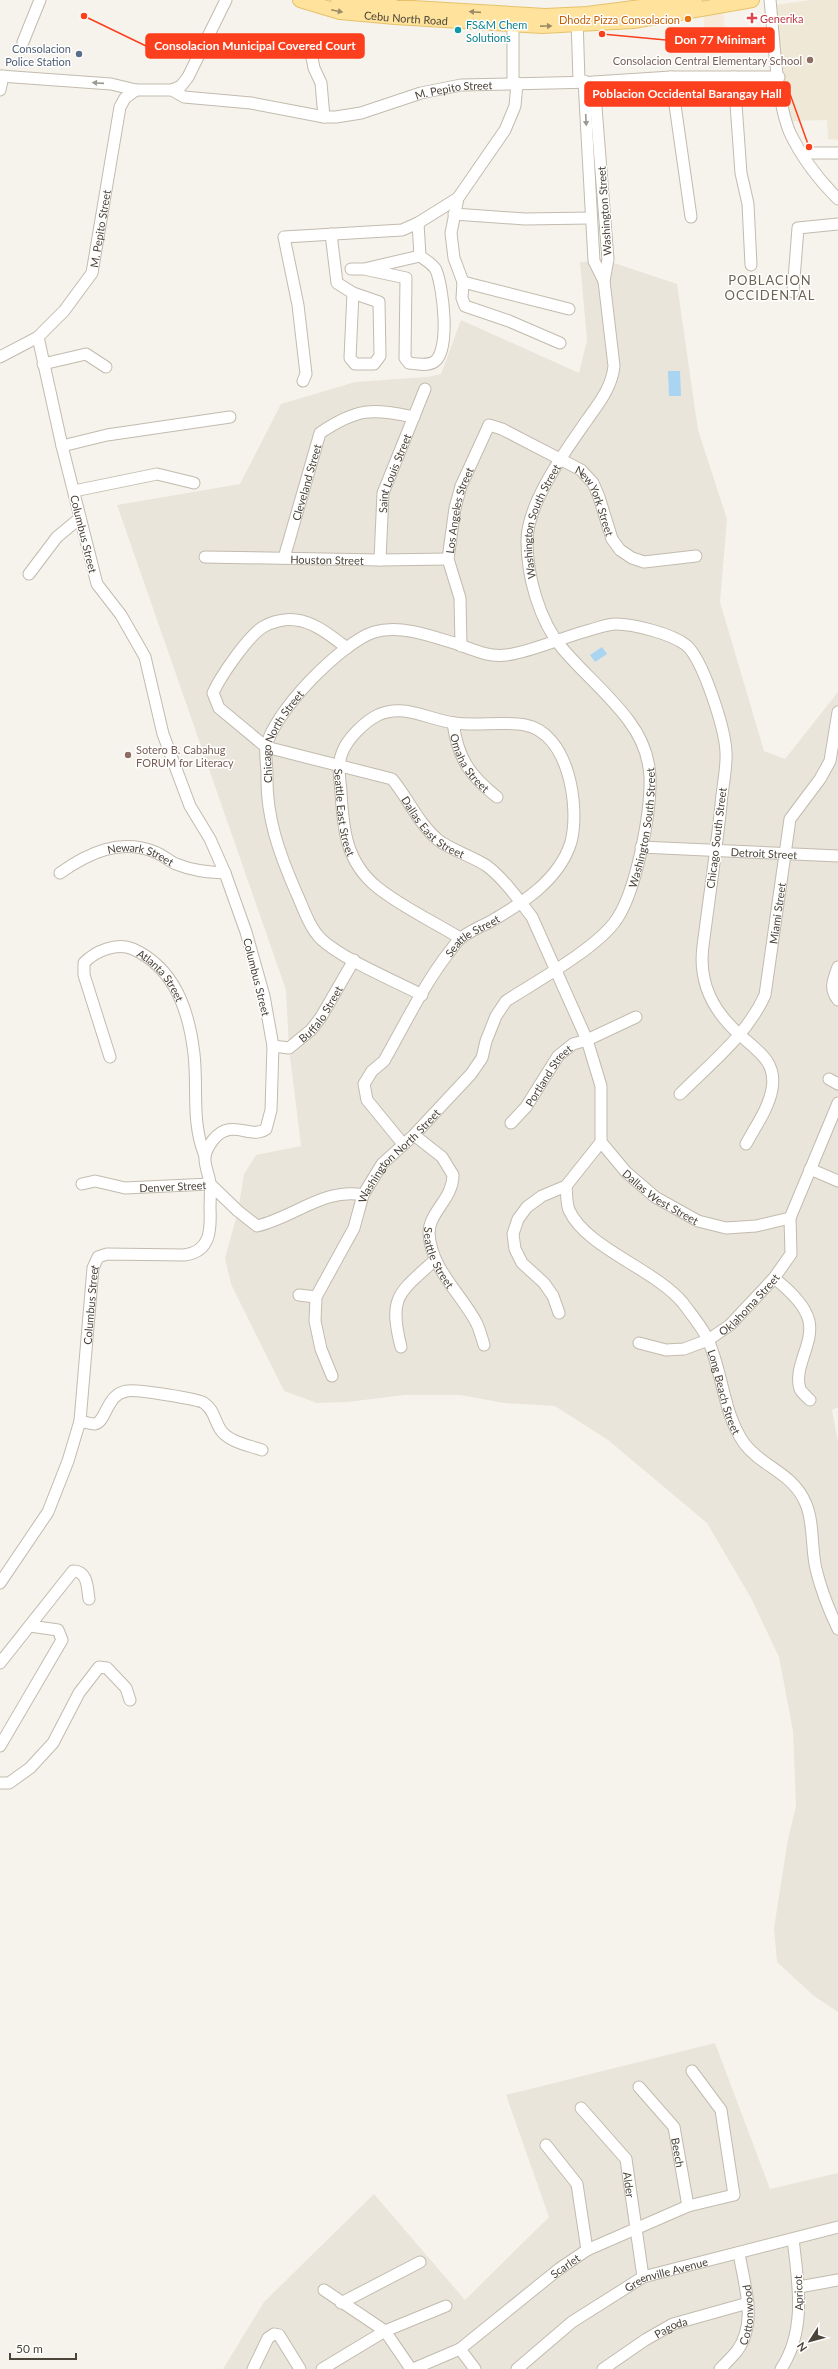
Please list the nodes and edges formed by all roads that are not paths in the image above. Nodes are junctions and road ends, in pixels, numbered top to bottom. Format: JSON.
{"nodes":[{"id":1,"x":40,"y":0,"type":"edge"},
{"id":2,"x":226,"y":0,"type":"edge"},
{"id":3,"x":300,"y":0,"type":"edge"},
{"id":4,"x":338,"y":0,"type":"edge"},
{"id":5,"x":695,"y":0,"type":"edge"},
{"id":6,"x":752,"y":0,"type":"edge"},
{"id":7,"x":770,"y":0,"type":"edge"},
{"id":8,"x":402,"y":8,"type":"edge"},
{"id":9,"x":577,"y":20,"type":"junction"},
{"id":10,"x":513,"y":25,"type":"junction"},
{"id":11,"x":23,"y":42,"type":"dead end"},
{"id":12,"x":310,"y":48,"type":"dead end"},
{"id":13,"x":2,"y":76,"type":"edge"},
{"id":14,"x":671,"y":77,"type":"junction"},
{"id":15,"x":734,"y":77,"type":"junction"},
{"id":16,"x":779,"y":77,"type":"junction"},
{"id":17,"x":586,"y":81,"type":"junction"},
{"id":18,"x":515,"y":83,"type":"junction"},
{"id":19,"x":0,"y":90,"type":"edge"},
{"id":20,"x":136,"y":90,"type":"junction"},
{"id":21,"x":172,"y":90,"type":"junction"},
{"id":22,"x":324,"y":117,"type":"junction"},
{"id":23,"x":803,"y":153,"type":"junction"},
{"id":24,"x":838,"y":153,"type":"edge"},
{"id":25,"x":458,"y":198,"type":"junction"},
{"id":26,"x":838,"y":199,"type":"edge"},
{"id":27,"x":454,"y":214,"type":"junction"},
{"id":28,"x":691,"y":217,"type":"dead end"},
{"id":29,"x":590,"y":218,"type":"junction"},
{"id":30,"x":418,"y":223,"type":"junction"},
{"id":31,"x":838,"y":224,"type":"edge"},
{"id":32,"x":331,"y":234,"type":"junction"},
{"id":33,"x":607,"y":250,"type":"junction"},
{"id":34,"x":593,"y":251,"type":"junction"},
{"id":35,"x":420,"y":256,"type":"junction"},
{"id":36,"x":751,"y":265,"type":"dead end"},
{"id":37,"x":351,"y":269,"type":"dead end"},
{"id":38,"x":364,"y":269,"type":"junction"},
{"id":39,"x":604,"y":281,"type":"junction"},
{"id":40,"x":463,"y":282,"type":"junction"},
{"id":41,"x":793,"y":292,"type":"dead end"},
{"id":42,"x":353,"y":293,"type":"junction"},
{"id":43,"x":569,"y":308,"type":"dead end"},
{"id":44,"x":38,"y":337,"type":"junction"},
{"id":45,"x":560,"y":343,"type":"dead end"},
{"id":46,"x":0,"y":357,"type":"edge"},
{"id":47,"x":43,"y":364,"type":"junction"},
{"id":48,"x":106,"y":367,"type":"dead end"},
{"id":49,"x":303,"y":381,"type":"dead end"},
{"id":50,"x":424,"y":389,"type":"dead end"},
{"id":51,"x":414,"y":416,"type":"junction"},
{"id":52,"x":230,"y":417,"type":"dead end"},
{"id":53,"x":489,"y":425,"type":"joint"},
{"id":54,"x":62,"y":446,"type":"junction"},
{"id":55,"x":560,"y":459,"type":"junction"},
{"id":56,"x":194,"y":483,"type":"dead end"},
{"id":57,"x":74,"y":491,"type":"junction"},
{"id":58,"x":80,"y":518,"type":"junction"},
{"id":59,"x":696,"y":556,"type":"dead end"},
{"id":60,"x":205,"y":557,"type":"dead end"},
{"id":61,"x":284,"y":558,"type":"junction"},
{"id":62,"x":448,"y":559,"type":"junction"},
{"id":63,"x":380,"y":560,"type":"junction"},
{"id":64,"x":29,"y":574,"type":"dead end"},
{"id":65,"x":556,"y":640,"type":"junction"},
{"id":66,"x":461,"y":646,"type":"junction"},
{"id":67,"x":347,"y":648,"type":"junction"},
{"id":68,"x":838,"y":712,"type":"edge"},
{"id":69,"x":453,"y":723,"type":"junction"},
{"id":70,"x":539,"y":731,"type":"joint"},
{"id":71,"x":266,"y":747,"type":"junction"},
{"id":72,"x":339,"y":765,"type":"junction"},
{"id":73,"x":497,"y":797,"type":"dead end"},
{"id":74,"x":641,"y":847,"type":"junction"},
{"id":75,"x":716,"y":851,"type":"junction"},
{"id":76,"x":785,"y":854,"type":"junction"},
{"id":77,"x":838,"y":856,"type":"edge"},
{"id":78,"x":60,"y":873,"type":"dead end"},
{"id":79,"x":225,"y":873,"type":"junction"},
{"id":80,"x":522,"y":904,"type":"junction"},
{"id":81,"x":460,"y":938,"type":"junction"},
{"id":82,"x":354,"y":960,"type":"junction"},
{"id":83,"x":838,"y":967,"type":"edge"},
{"id":84,"x":554,"y":970,"type":"junction"},
{"id":85,"x":422,"y":995,"type":"junction"},
{"id":86,"x":838,"y":1000,"type":"edge"},
{"id":87,"x":636,"y":1017,"type":"dead end"},
{"id":88,"x":740,"y":1035,"type":"junction"},
{"id":89,"x":587,"y":1040,"type":"junction"},
{"id":90,"x":273,"y":1046,"type":"junction"},
{"id":91,"x":110,"y":1057,"type":"dead end"},
{"id":92,"x":680,"y":1094,"type":"dead end"},
{"id":93,"x":838,"y":1103,"type":"edge"},
{"id":94,"x":511,"y":1124,"type":"dead end"},
{"id":95,"x":414,"y":1135,"type":"junction"},
{"id":96,"x":601,"y":1142,"type":"junction"},
{"id":97,"x":403,"y":1144,"type":"junction"},
{"id":98,"x":746,"y":1144,"type":"dead end"},
{"id":99,"x":205,"y":1156,"type":"junction"},
{"id":100,"x":810,"y":1169,"type":"junction"},
{"id":101,"x":838,"y":1181,"type":"edge"},
{"id":102,"x":82,"y":1184,"type":"dead end"},
{"id":103,"x":210,"y":1184,"type":"junction"},
{"id":104,"x":566,"y":1186,"type":"junction"},
{"id":105,"x":363,"y":1195,"type":"junction"},
{"id":106,"x":790,"y":1218,"type":"junction"},
{"id":107,"x":435,"y":1260,"type":"junction"},
{"id":108,"x":774,"y":1278,"type":"junction"},
{"id":109,"x":299,"y":1295,"type":"dead end"},
{"id":110,"x":316,"y":1297,"type":"junction"},
{"id":111,"x":559,"y":1313,"type":"dead end"},
{"id":112,"x":708,"y":1340,"type":"junction"},
{"id":113,"x":639,"y":1343,"type":"dead end"},
{"id":114,"x":484,"y":1345,"type":"dead end"},
{"id":115,"x":401,"y":1347,"type":"dead end"},
{"id":116,"x":332,"y":1376,"type":"dead end"},
{"id":117,"x":810,"y":1400,"type":"dead end"},
{"id":118,"x":80,"y":1421,"type":"junction"},
{"id":119,"x":262,"y":1450,"type":"dead end"},
{"id":120,"x":0,"y":1583,"type":"edge"},
{"id":121,"x":89,"y":1599,"type":"dead end"},
{"id":122,"x":30,"y":1626,"type":"junction"},
{"id":123,"x":838,"y":1629,"type":"edge"},
{"id":124,"x":0,"y":1663,"type":"edge"},
{"id":125,"x":130,"y":1700,"type":"dead end"},
{"id":126,"x":0,"y":1746,"type":"edge"},
{"id":127,"x":0,"y":1783,"type":"edge"},
{"id":128,"x":692,"y":2071,"type":"dead end"},
{"id":129,"x":639,"y":2086,"type":"dead end"},
{"id":130,"x":582,"y":2108,"type":"dead end"},
{"id":131,"x":546,"y":2145,"type":"dead end"},
{"id":132,"x":688,"y":2206,"type":"junction"},
{"id":133,"x":636,"y":2227,"type":"junction"},
{"id":134,"x":838,"y":2227,"type":"edge"},
{"id":135,"x":793,"y":2239,"type":"junction"},
{"id":136,"x":587,"y":2250,"type":"junction"},
{"id":137,"x":739,"y":2253,"type":"junction"},
{"id":138,"x":420,"y":2262,"type":"dead end"},
{"id":139,"x":643,"y":2277,"type":"junction"},
{"id":140,"x":838,"y":2280,"type":"edge"},
{"id":141,"x":799,"y":2287,"type":"junction"},
{"id":142,"x":324,"y":2290,"type":"dead end"},
{"id":143,"x":341,"y":2303,"type":"junction"},
{"id":144,"x":748,"y":2303,"type":"junction"},
{"id":145,"x":446,"y":2306,"type":"dead end"},
{"id":146,"x":385,"y":2331,"type":"junction"},
{"id":147,"x":460,"y":2349,"type":"junction"},
{"id":148,"x":253,"y":2369,"type":"edge"},
{"id":149,"x":300,"y":2369,"type":"edge"},
{"id":150,"x":322,"y":2369,"type":"edge"},
{"id":151,"x":412,"y":2369,"type":"edge"},
{"id":152,"x":475,"y":2369,"type":"edge"},
{"id":153,"x":517,"y":2369,"type":"edge"},
{"id":154,"x":603,"y":2369,"type":"edge"},
{"id":155,"x":720,"y":2369,"type":"edge"},
{"id":156,"x":781,"y":2369,"type":"edge"}],
"edges":[{"from":1,"to":11,"type":"street"},
{"from":2,"to":21,"type":"street"},
{"from":3,"to":8,"type":"main road","name":"Cebu North Road","one_way":true},
{"from":4,"to":8,"type":"main road","name":"Cebu North Road"},
{"from":5,"to":9,"type":"main road","name":"Cebu North Road"},
{"from":6,"to":9,"type":"main road","name":"Cebu North Road"},
{"from":7,"to":16,"type":"street"},
{"from":9,"to":8,"type":"main road","name":"Cebu North Road","one_way":true},
{"from":8,"to":10,"type":"main road","name":"Cebu North Road"},
{"from":10,"to":9,"type":"main road","name":"Cebu North Road","one_way":true},
{"from":9,"to":17,"type":"street"},
{"from":10,"to":18,"type":"street"},
{"from":12,"to":22,"type":"street"},
{"from":13,"to":19,"type":"street"},
{"from":20,"to":13,"type":"street","name":"M. Pepito Street","one_way":true},
{"from":14,"to":15,"type":"street","name":"M. Pepito Street"},
{"from":14,"to":17,"type":"street","name":"M. Pepito Street"},
{"from":14,"to":28,"type":"street"},
{"from":15,"to":16,"type":"street","name":"M. Pepito Street"},
{"from":15,"to":36,"type":"street"},
{"from":16,"to":23,"type":"street"},
{"from":17,"to":18,"type":"street","name":"M. Pepito Street"},
{"from":17,"to":29,"type":"street","name":"Washington Street","one_way":true},
{"from":17,"to":33,"type":"street","name":"Washington Street"},
{"from":18,"to":22,"type":"street","name":"M. Pepito Street"},
{"from":18,"to":25,"type":"street"},
{"from":20,"to":21,"type":"street","name":"M. Pepito Street"},
{"from":20,"to":44,"type":"street","name":"M. Pepito Street"},
{"from":21,"to":22,"type":"street","name":"M. Pepito Street"},
{"from":23,"to":24,"type":"street"},
{"from":23,"to":26,"type":"street"},
{"from":25,"to":27,"type":"street"},
{"from":25,"to":30,"type":"street"},
{"from":27,"to":29,"type":"street"},
{"from":27,"to":40,"type":"street"},
{"from":29,"to":34,"type":"street","name":"Washington Street"},
{"from":30,"to":32,"type":"street"},
{"from":30,"to":35,"type":"street"},
{"from":31,"to":41,"type":"street"},
{"from":32,"to":42,"type":"street"},
{"from":32,"to":49,"type":"street"},
{"from":33,"to":34,"type":"street"},
{"from":33,"to":39,"type":"street","name":"Washington Street"},
{"from":34,"to":39,"type":"street","name":"Washington Street"},
{"from":35,"to":38,"type":"street"},
{"from":35,"to":38,"type":"street"},
{"from":37,"to":38,"type":"street"},
{"from":39,"to":55,"type":"street","name":"Washington South Street"},
{"from":40,"to":43,"type":"street"},
{"from":40,"to":45,"type":"street"},
{"from":42,"to":42,"type":"street"},
{"from":44,"to":46,"type":"street","name":"M. Pepito Street"},
{"from":44,"to":47,"type":"street","name":"Columbus Street"},
{"from":47,"to":48,"type":"street"},
{"from":47,"to":54,"type":"street","name":"Columbus Street"},
{"from":50,"to":51,"type":"street","name":"Saint Louis Street"},
{"from":51,"to":61,"type":"street","name":"Cleveland Street"},
{"from":51,"to":63,"type":"street","name":"Saint Louis Street"},
{"from":52,"to":54,"type":"street"},
{"from":53,"to":55,"type":"street","name":"New York Street"},
{"from":53,"to":62,"type":"street","name":"Los Angeles Street"},
{"from":54,"to":57,"type":"street","name":"Columbus Street"},
{"from":55,"to":59,"type":"street","name":"New York Street"},
{"from":55,"to":65,"type":"street","name":"Washington South Street"},
{"from":56,"to":57,"type":"street"},
{"from":57,"to":58,"type":"street","name":"Columbus Street"},
{"from":58,"to":64,"type":"street"},
{"from":58,"to":79,"type":"street","name":"Columbus Street"},
{"from":60,"to":61,"type":"street","name":"Houston Street"},
{"from":61,"to":63,"type":"street","name":"Houston Street"},
{"from":62,"to":63,"type":"street","name":"Houston Street"},
{"from":62,"to":66,"type":"street","name":"Los Angeles Street"},
{"from":65,"to":66,"type":"street","name":"Chicago North Street"},
{"from":65,"to":74,"type":"street","name":"Washington South Street"},
{"from":65,"to":75,"type":"street","name":"Chicago South Street"},
{"from":66,"to":67,"type":"street","name":"Chicago North Street"},
{"from":67,"to":71,"type":"street","name":"Chicago North Street"},
{"from":67,"to":71,"type":"street"},
{"from":68,"to":76,"type":"street","name":"Miami Street"},
{"from":69,"to":70,"type":"street","name":"Seattle East Street"},
{"from":69,"to":72,"type":"street","name":"Seattle East Street"},
{"from":69,"to":73,"type":"street","name":"Omaha Street"},
{"from":70,"to":80,"type":"street","name":"Seattle Street"},
{"from":71,"to":72,"type":"street","name":"Dallas East Street"},
{"from":71,"to":82,"type":"street","name":"Chicago North Street"},
{"from":72,"to":80,"type":"street","name":"Dallas East Street"},
{"from":72,"to":81,"type":"street","name":"Seattle East Street"},
{"from":74,"to":75,"type":"street","name":"Detroit Street"},
{"from":74,"to":84,"type":"street","name":"Washington South Street"},
{"from":75,"to":76,"type":"street","name":"Detroit Street"},
{"from":75,"to":88,"type":"street","name":"Chicago South Street"},
{"from":76,"to":77,"type":"street","name":"Detroit Street"},
{"from":76,"to":88,"type":"street","name":"Miami Street"},
{"from":78,"to":79,"type":"street","name":"Newark Street"},
{"from":79,"to":90,"type":"street","name":"Columbus Street"},
{"from":80,"to":81,"type":"street","name":"Seattle Street"},
{"from":80,"to":84,"type":"street","name":"Dallas East Street"},
{"from":81,"to":85,"type":"street","name":"Seattle Street"},
{"from":82,"to":85,"type":"street","name":"Chicago North Street"},
{"from":82,"to":90,"type":"street","name":"Buffalo Street"},
{"from":83,"to":86,"type":"street"},
{"from":84,"to":89,"type":"street"},
{"from":84,"to":95,"type":"street","name":"Washington North Street"},
{"from":85,"to":97,"type":"street","name":"Seattle Street"},
{"from":87,"to":89,"type":"street","name":"Portland Street"},
{"from":88,"to":92,"type":"street","name":"Miami Street"},
{"from":88,"to":98,"type":"street","name":"Chicago South Street"},
{"from":89,"to":94,"type":"street","name":"Portland Street"},
{"from":89,"to":96,"type":"street"},
{"from":90,"to":99,"type":"street","name":"Columbus Street"},
{"from":91,"to":99,"type":"street","name":"Atlanta Street"},
{"from":93,"to":100,"type":"street"},
{"from":95,"to":97,"type":"street","name":"Washington North Street"},
{"from":95,"to":107,"type":"street","name":"Seattle Street"},
{"from":96,"to":104,"type":"street"},
{"from":96,"to":106,"type":"street","name":"Dallas West Street"},
{"from":97,"to":105,"type":"street","name":"Washington North Street"},
{"from":99,"to":103,"type":"street","name":"Columbus Street"},
{"from":100,"to":101,"type":"street"},
{"from":100,"to":106,"type":"street"},
{"from":102,"to":103,"type":"street","name":"Denver Street"},
{"from":103,"to":105,"type":"street","name":"Denver Street"},
{"from":103,"to":118,"type":"street","name":"Columbus Street"},
{"from":104,"to":111,"type":"street"},
{"from":104,"to":112,"type":"street","name":"Long Beach Street"},
{"from":105,"to":110,"type":"street","name":"Washington North Street"},
{"from":106,"to":108,"type":"street","name":"Oklahoma Street"},
{"from":107,"to":114,"type":"street","name":"Seattle Street"},
{"from":107,"to":115,"type":"street"},
{"from":108,"to":112,"type":"street","name":"Oklahoma Street"},
{"from":108,"to":117,"type":"street"},
{"from":109,"to":110,"type":"street"},
{"from":110,"to":116,"type":"street","name":"Washington North Street"},
{"from":112,"to":113,"type":"street","name":"Oklahoma Street"},
{"from":112,"to":123,"type":"street","name":"Long Beach Street"},
{"from":118,"to":119,"type":"street"},
{"from":118,"to":120,"type":"street","name":"Columbus Street"},
{"from":121,"to":122,"type":"street"},
{"from":122,"to":124,"type":"street"},
{"from":122,"to":126,"type":"street"},
{"from":125,"to":127,"type":"street"},
{"from":128,"to":132,"type":"street","name":"Scarlet"},
{"from":129,"to":132,"type":"street","name":"Beech"},
{"from":130,"to":133,"type":"street","name":"Alder"},
{"from":131,"to":136,"type":"street"},
{"from":132,"to":133,"type":"street","name":"Scarlet"},
{"from":133,"to":136,"type":"street","name":"Scarlet"},
{"from":133,"to":139,"type":"street","name":"Alder"},
{"from":134,"to":135,"type":"street","name":"Greenville Avenue"},
{"from":135,"to":137,"type":"street","name":"Greenville Avenue"},
{"from":135,"to":141,"type":"street","name":"Apricot"},
{"from":136,"to":147,"type":"street","name":"Scarlet"},
{"from":137,"to":139,"type":"street","name":"Greenville Avenue"},
{"from":137,"to":144,"type":"street","name":"Cottonwood"},
{"from":138,"to":143,"type":"street"},
{"from":139,"to":153,"type":"street","name":"Greenville Avenue"},
{"from":140,"to":141,"type":"street"},
{"from":141,"to":156,"type":"street","name":"Apricot"},
{"from":142,"to":143,"type":"street"},
{"from":143,"to":146,"type":"street"},
{"from":144,"to":154,"type":"street","name":"Pagoda"},
{"from":144,"to":155,"type":"street","name":"Cottonwood"},
{"from":145,"to":146,"type":"street"},
{"from":146,"to":150,"type":"street"},
{"from":146,"to":151,"type":"street"},
{"from":147,"to":151,"type":"street","name":"Scarlet"},
{"from":147,"to":152,"type":"street"},
{"from":148,"to":149,"type":"street"}]}
